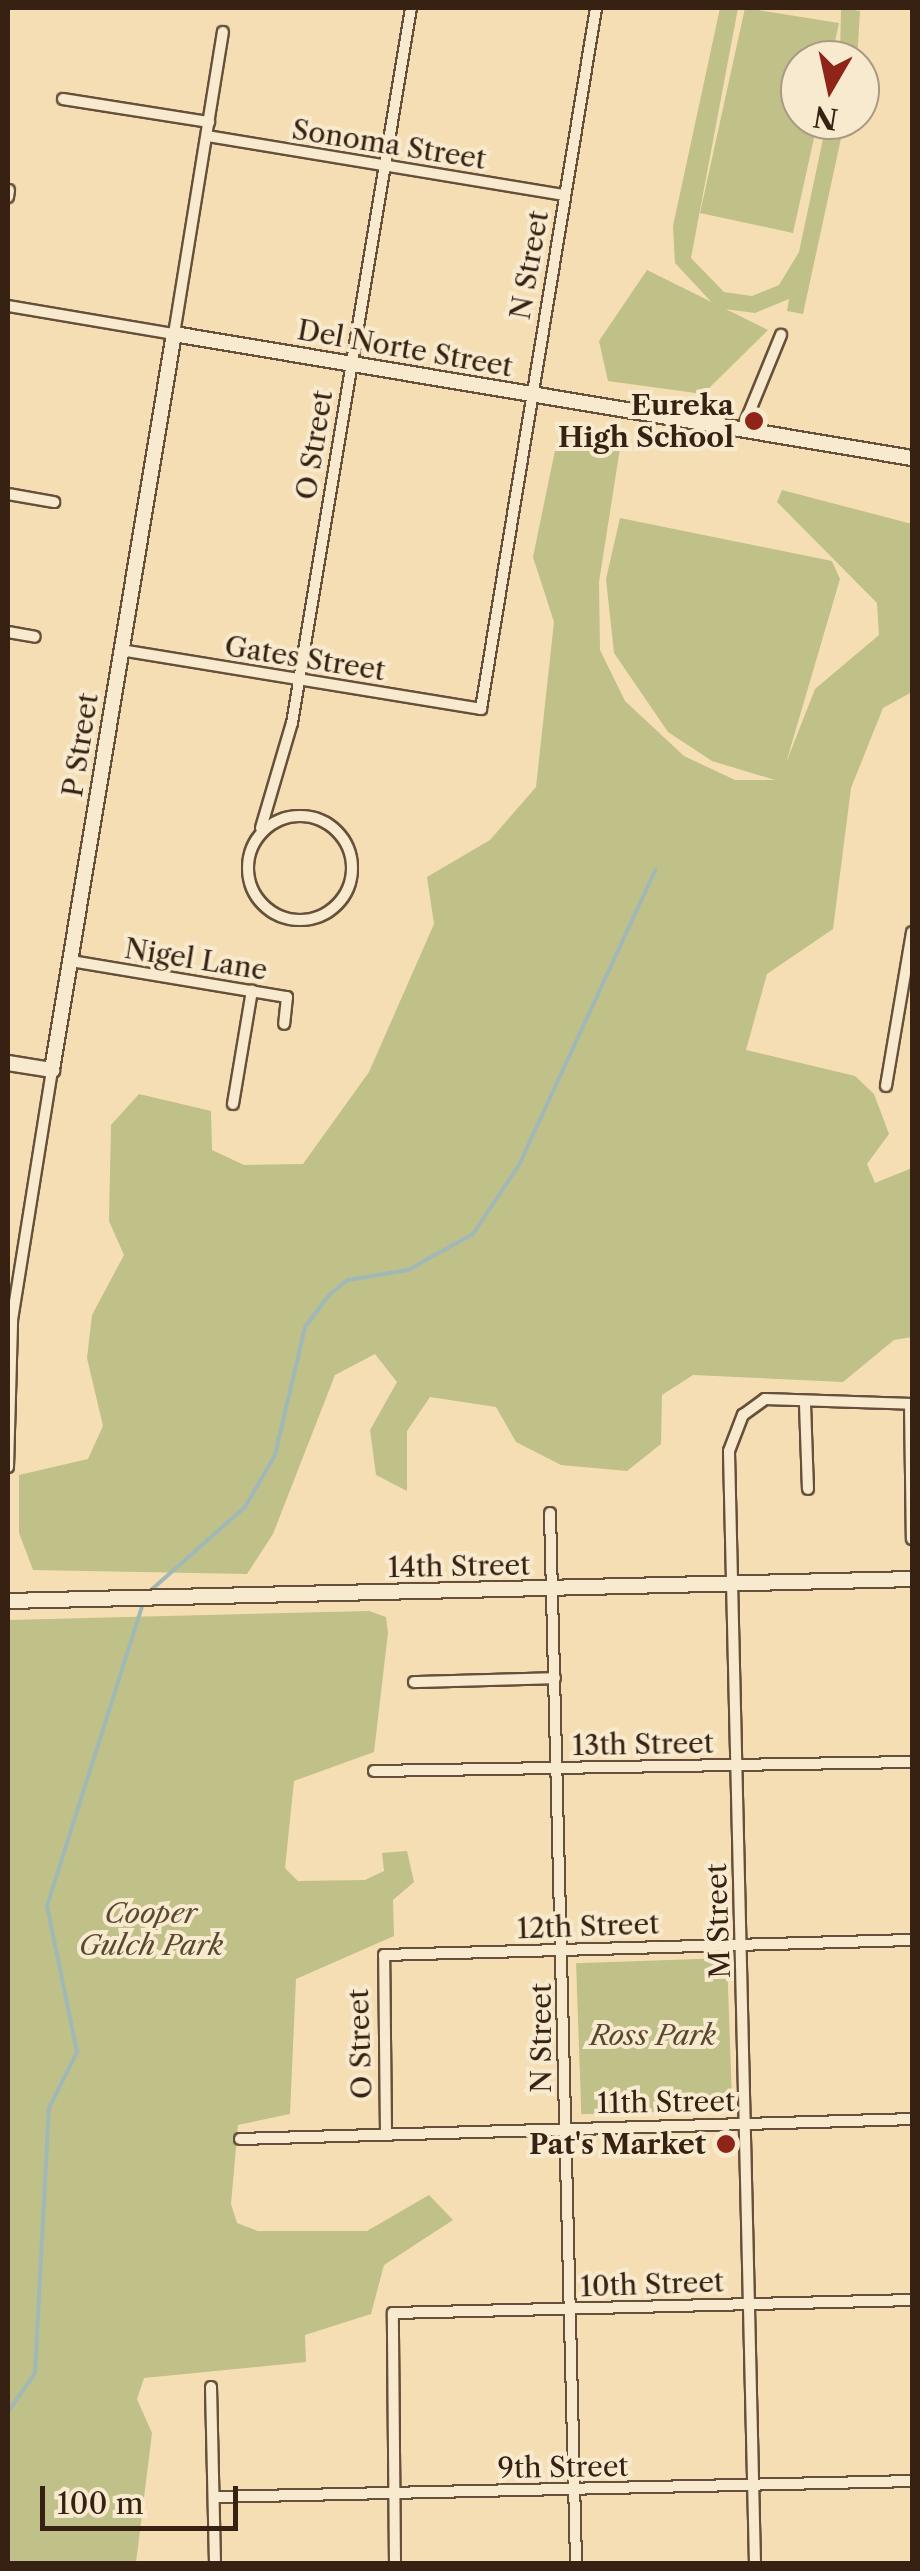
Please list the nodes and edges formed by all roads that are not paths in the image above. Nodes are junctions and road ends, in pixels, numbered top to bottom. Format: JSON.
{"nodes":[{"id":1,"x":411,"y":8,"type":"edge"},
{"id":2,"x":596,"y":8,"type":"edge"},
{"id":3,"x":223,"y":32,"type":"dead end"},
{"id":4,"x":63,"y":99,"type":"dead end"},
{"id":5,"x":209,"y":122,"type":"junction"},
{"id":6,"x":207,"y":136,"type":"junction"},
{"id":7,"x":384,"y":170,"type":"junction"},
{"id":8,"x":564,"y":196,"type":"junction"},
{"id":9,"x":8,"y":306,"type":"edge"},
{"id":10,"x":174,"y":334,"type":"junction"},
{"id":11,"x":781,"y":336,"type":"dead end"},
{"id":12,"x":350,"y":364,"type":"junction"},
{"id":13,"x":529,"y":395,"type":"junction"},
{"id":14,"x":742,"y":430,"type":"junction"},
{"id":15,"x":912,"y":458,"type":"edge"},
{"id":16,"x":8,"y":494,"type":"edge"},
{"id":17,"x":54,"y":502,"type":"dead end"},
{"id":18,"x":8,"y":632,"type":"edge"},
{"id":19,"x":35,"y":637,"type":"dead end"},
{"id":20,"x":121,"y":650,"type":"junction"},
{"id":21,"x":299,"y":680,"type":"junction"},
{"id":22,"x":481,"y":709,"type":"joint"},
{"id":23,"x":260,"y":828,"type":"junction"},
{"id":24,"x":912,"y":932,"type":"edge"},
{"id":25,"x":71,"y":961,"type":"junction"},
{"id":26,"x":252,"y":991,"type":"junction"},
{"id":27,"x":284,"y":1024,"type":"dead end"},
{"id":28,"x":8,"y":1062,"type":"edge"},
{"id":29,"x":52,"y":1070,"type":"junction"},
{"id":30,"x":886,"y":1086,"type":"dead end"},
{"id":31,"x":234,"y":1104,"type":"dead end"},
{"id":32,"x":8,"y":1246,"type":"edge"},
{"id":33,"x":22,"y":1248,"type":"junction"},
{"id":34,"x":805,"y":1404,"type":"junction"},
{"id":35,"x":911,"y":1404,"type":"edge"},
{"id":36,"x":8,"y":1424,"type":"edge"},
{"id":37,"x":8,"y":1467,"type":"edge"},
{"id":38,"x":808,"y":1488,"type":"dead end"},
{"id":39,"x":550,"y":1513,"type":"dead end"},
{"id":40,"x":912,"y":1539,"type":"edge"},
{"id":41,"x":912,"y":1579,"type":"edge"},
{"id":42,"x":732,"y":1583,"type":"junction"},
{"id":43,"x":550,"y":1589,"type":"junction"},
{"id":44,"x":8,"y":1601,"type":"edge"},
{"id":45,"x":555,"y":1678,"type":"junction"},
{"id":46,"x":414,"y":1682,"type":"dead end"},
{"id":47,"x":912,"y":1762,"type":"edge"},
{"id":48,"x":736,"y":1765,"type":"junction"},
{"id":49,"x":557,"y":1768,"type":"junction"},
{"id":50,"x":374,"y":1772,"type":"dead end"},
{"id":51,"x":912,"y":1940,"type":"edge"},
{"id":52,"x":742,"y":1943,"type":"junction"},
{"id":53,"x":562,"y":1950,"type":"junction"},
{"id":54,"x":384,"y":1954,"type":"joint"},
{"id":55,"x":912,"y":2119,"type":"edge"},
{"id":56,"x":744,"y":2123,"type":"junction"},
{"id":57,"x":564,"y":2126,"type":"junction"},
{"id":58,"x":386,"y":2133,"type":"junction"},
{"id":59,"x":240,"y":2139,"type":"dead end"},
{"id":60,"x":912,"y":2300,"type":"edge"},
{"id":61,"x":749,"y":2303,"type":"junction"},
{"id":62,"x":569,"y":2309,"type":"junction"},
{"id":63,"x":211,"y":2387,"type":"dead end"},
{"id":64,"x":912,"y":2481,"type":"edge"},
{"id":65,"x":753,"y":2485,"type":"junction"},
{"id":66,"x":574,"y":2489,"type":"junction"},
{"id":67,"x":394,"y":2493,"type":"junction"},
{"id":68,"x":214,"y":2498,"type":"junction"},
{"id":69,"x":215,"y":2564,"type":"edge"},
{"id":70,"x":396,"y":2564,"type":"edge"},
{"id":71,"x":576,"y":2564,"type":"edge"},
{"id":72,"x":755,"y":2564,"type":"edge"}],
"edges":[{"from":1,"to":7,"type":"street","name":"O Street"},
{"from":2,"to":8,"type":"street","name":"N Street"},
{"from":3,"to":5,"type":"street","name":"P Street"},
{"from":4,"to":5,"type":"street"},
{"from":5,"to":6,"type":"street","name":"P Street"},
{"from":6,"to":7,"type":"street","name":"Sonoma Street"},
{"from":6,"to":10,"type":"street","name":"P Street"},
{"from":7,"to":8,"type":"street","name":"Sonoma Street"},
{"from":7,"to":12,"type":"street","name":"O Street"},
{"from":8,"to":13,"type":"street","name":"N Street"},
{"from":9,"to":10,"type":"street","name":"Del Norte Street"},
{"from":10,"to":12,"type":"street","name":"Del Norte Street"},
{"from":10,"to":20,"type":"street","name":"P Street"},
{"from":11,"to":14,"type":"street"},
{"from":12,"to":13,"type":"street","name":"Del Norte Street"},
{"from":12,"to":21,"type":"street","name":"O Street"},
{"from":13,"to":14,"type":"street","name":"Del Norte Street"},
{"from":13,"to":22,"type":"street","name":"N Street"},
{"from":14,"to":15,"type":"street","name":"Del Norte Street"},
{"from":16,"to":17,"type":"street"},
{"from":18,"to":19,"type":"street"},
{"from":20,"to":21,"type":"street","name":"Gates Street"},
{"from":20,"to":25,"type":"street","name":"P Street"},
{"from":21,"to":22,"type":"street","name":"Gates Street"},
{"from":21,"to":23,"type":"street","name":"O Street"},
{"from":23,"to":23,"type":"street"},
{"from":24,"to":30,"type":"street"},
{"from":25,"to":26,"type":"street","name":"Nigel Lane"},
{"from":25,"to":29,"type":"street","name":"P Street"},
{"from":26,"to":27,"type":"street","name":"Nigel Lane"},
{"from":26,"to":31,"type":"street"},
{"from":28,"to":29,"type":"street"},
{"from":29,"to":33,"type":"street","name":"P Street"},
{"from":32,"to":33,"type":"street"},
{"from":33,"to":36,"type":"street","name":"P Street"},
{"from":34,"to":35,"type":"street"},
{"from":34,"to":38,"type":"street"},
{"from":34,"to":42,"type":"street","name":"M Street"},
{"from":35,"to":40,"type":"street"},
{"from":36,"to":37,"type":"street","name":"P Street"},
{"from":39,"to":43,"type":"street","name":"N Street"},
{"from":41,"to":42,"type":"street","name":"14th Street"},
{"from":42,"to":43,"type":"street","name":"14th Street"},
{"from":42,"to":48,"type":"street","name":"M Street"},
{"from":43,"to":44,"type":"street","name":"14th Street"},
{"from":43,"to":45,"type":"street","name":"N Street"},
{"from":45,"to":46,"type":"street"},
{"from":45,"to":49,"type":"street","name":"N Street"},
{"from":47,"to":48,"type":"street","name":"13th Street"},
{"from":48,"to":49,"type":"street","name":"13th Street"},
{"from":48,"to":52,"type":"street","name":"M Street"},
{"from":49,"to":50,"type":"street","name":"13th Street"},
{"from":49,"to":53,"type":"street","name":"N Street"},
{"from":51,"to":52,"type":"street","name":"12th Street"},
{"from":52,"to":53,"type":"street","name":"12th Street"},
{"from":52,"to":56,"type":"street","name":"M Street"},
{"from":53,"to":54,"type":"street","name":"12th Street"},
{"from":53,"to":57,"type":"street","name":"N Street"},
{"from":54,"to":58,"type":"street","name":"O Street"},
{"from":55,"to":56,"type":"street","name":"11th Street"},
{"from":56,"to":57,"type":"street","name":"11th Street"},
{"from":56,"to":61,"type":"street","name":"M Street"},
{"from":57,"to":58,"type":"street","name":"11th Street"},
{"from":57,"to":62,"type":"street","name":"N Street"},
{"from":58,"to":59,"type":"street","name":"11th Street"},
{"from":60,"to":61,"type":"street","name":"10th Street"},
{"from":61,"to":62,"type":"street","name":"10th Street"},
{"from":61,"to":65,"type":"street","name":"M Street"},
{"from":62,"to":66,"type":"street","name":"N Street"},
{"from":62,"to":67,"type":"street","name":"10th Street"},
{"from":63,"to":68,"type":"street"},
{"from":64,"to":65,"type":"street","name":"9th Street"},
{"from":65,"to":66,"type":"street","name":"9th Street"},
{"from":65,"to":72,"type":"street","name":"M Street"},
{"from":66,"to":67,"type":"street","name":"9th Street"},
{"from":66,"to":71,"type":"street","name":"N Street"},
{"from":67,"to":68,"type":"street","name":"9th Street"},
{"from":67,"to":70,"type":"street"},
{"from":68,"to":69,"type":"street"}]}
